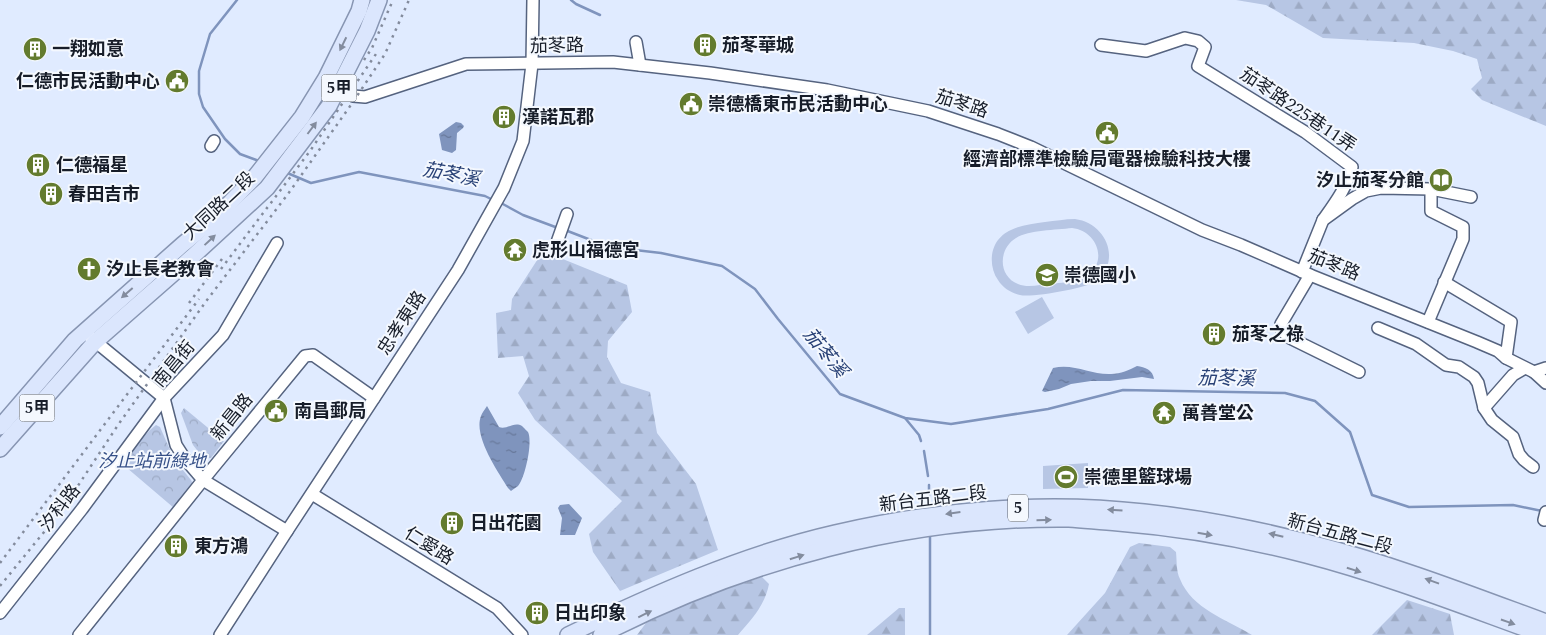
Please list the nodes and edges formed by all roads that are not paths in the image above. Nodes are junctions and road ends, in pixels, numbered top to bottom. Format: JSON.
{"nodes":[{"id":1,"x":362,"y":0,"type":"edge"},
{"id":2,"x":379,"y":0,"type":"edge"},
{"id":3,"x":533,"y":0,"type":"edge"},
{"id":4,"x":636,"y":42,"type":"dead end"},
{"id":5,"x":1102,"y":45,"type":"dead end"},
{"id":6,"x":532,"y":64,"type":"junction"},
{"id":7,"x":640,"y":64,"type":"junction"},
{"id":8,"x":326,"y":78,"type":"junction"},
{"id":9,"x":339,"y":87,"type":"junction"},
{"id":10,"x":1431,"y":189,"type":"junction"},
{"id":11,"x":1471,"y":197,"type":"dead end"},
{"id":12,"x":567,"y":214,"type":"dead end"},
{"id":13,"x":1323,"y":220,"type":"junction"},
{"id":14,"x":277,"y":243,"type":"dead end"},
{"id":15,"x":556,"y":245,"type":"dead end"},
{"id":16,"x":1306,"y":273,"type":"junction"},
{"id":17,"x":1444,"y":282,"type":"junction"},
{"id":18,"x":1428,"y":322,"type":"junction"},
{"id":19,"x":1378,"y":328,"type":"dead end"},
{"id":20,"x":89,"y":337,"type":"junction"},
{"id":21,"x":1506,"y":358,"type":"junction"},
{"id":22,"x":1546,"y":368,"type":"edge"},
{"id":23,"x":1529,"y":370,"type":"junction"},
{"id":24,"x":1359,"y":372,"type":"dead end"},
{"id":25,"x":1546,"y":382,"type":"edge"},
{"id":26,"x":164,"y":398,"type":"junction"},
{"id":27,"x":374,"y":398,"type":"junction"},
{"id":28,"x":1484,"y":408,"type":"junction"},
{"id":29,"x":0,"y":427,"type":"edge"},
{"id":30,"x":0,"y":449,"type":"edge"},
{"id":31,"x":1533,"y":467,"type":"dead end"},
{"id":32,"x":203,"y":480,"type":"junction"},
{"id":33,"x":312,"y":494,"type":"junction"},
{"id":34,"x":287,"y":531,"type":"junction"},
{"id":35,"x":0,"y":612,"type":"edge"},
{"id":36,"x":1546,"y":622,"type":"edge"},
{"id":37,"x":79,"y":635,"type":"edge"},
{"id":38,"x":220,"y":635,"type":"edge"},
{"id":39,"x":522,"y":635,"type":"edge"},
{"id":40,"x":568,"y":635,"type":"edge"},
{"id":41,"x":601,"y":635,"type":"edge"},
{"id":42,"x":1543,"y":635,"type":"edge"}],
"edges":[{"from":1,"to":8,"type":"main road","name":"大同路二段","number":"5甲","one_way":true},
{"from":2,"to":9,"type":"main road","name":"大同路二段","number":"5甲"},
{"from":3,"to":6,"type":"street","name":"忠孝東路"},
{"from":4,"to":7,"type":"street"},
{"from":5,"to":13,"type":"street","name":"茄苳路225巷11弄"},
{"from":6,"to":7,"type":"street","name":"茄苳路"},
{"from":6,"to":9,"type":"street","name":"茄苳路"},
{"from":6,"to":27,"type":"street","name":"忠孝東路"},
{"from":7,"to":16,"type":"street","name":"茄苳路"},
{"from":8,"to":9,"type":"street","name":"茄苳路"},
{"from":8,"to":20,"type":"main road","name":"大同路二段","number":"5甲","one_way":true},
{"from":20,"to":9,"type":"main road","name":"大同路二段","number":"5甲","one_way":true},
{"from":10,"to":11,"type":"street"},
{"from":10,"to":13,"type":"street"},
{"from":10,"to":17,"type":"street"},
{"from":12,"to":15,"type":"street"},
{"from":13,"to":16,"type":"street"},
{"from":14,"to":26,"type":"street","name":"南昌街"},
{"from":16,"to":18,"type":"street","name":"茄苳路"},
{"from":16,"to":24,"type":"street"},
{"from":17,"to":18,"type":"street"},
{"from":17,"to":21,"type":"street"},
{"from":18,"to":21,"type":"street","name":"茄苳路"},
{"from":19,"to":28,"type":"street"},
{"from":20,"to":26,"type":"street"},
{"from":20,"to":29,"type":"main road","name":"大同路二段","number":"5甲"},
{"from":20,"to":30,"type":"main road","name":"大同路二段","number":"5甲"},
{"from":21,"to":23,"type":"street","name":"茄苳路"},
{"from":22,"to":23,"type":"street"},
{"from":23,"to":25,"type":"street","name":"茄苳路"},
{"from":23,"to":28,"type":"street"},
{"from":26,"to":32,"type":"street","name":"南昌街"},
{"from":26,"to":35,"type":"street","name":"汐科路"},
{"from":27,"to":32,"type":"street","name":"新昌路"},
{"from":27,"to":33,"type":"street","name":"忠孝東路"},
{"from":28,"to":31,"type":"street"},
{"from":32,"to":34,"type":"street","name":"南昌街"},
{"from":32,"to":37,"type":"street","name":"新昌路"},
{"from":33,"to":34,"type":"street","name":"忠孝東路"},
{"from":33,"to":39,"type":"street","name":"仁愛路"},
{"from":34,"to":38,"type":"street","name":"忠孝東路"},
{"from":36,"to":40,"type":"main road","name":"新台五路二段","number":"5","one_way":true},
{"from":41,"to":42,"type":"main road","name":"新台五路二段","number":"5","one_way":true}]}
